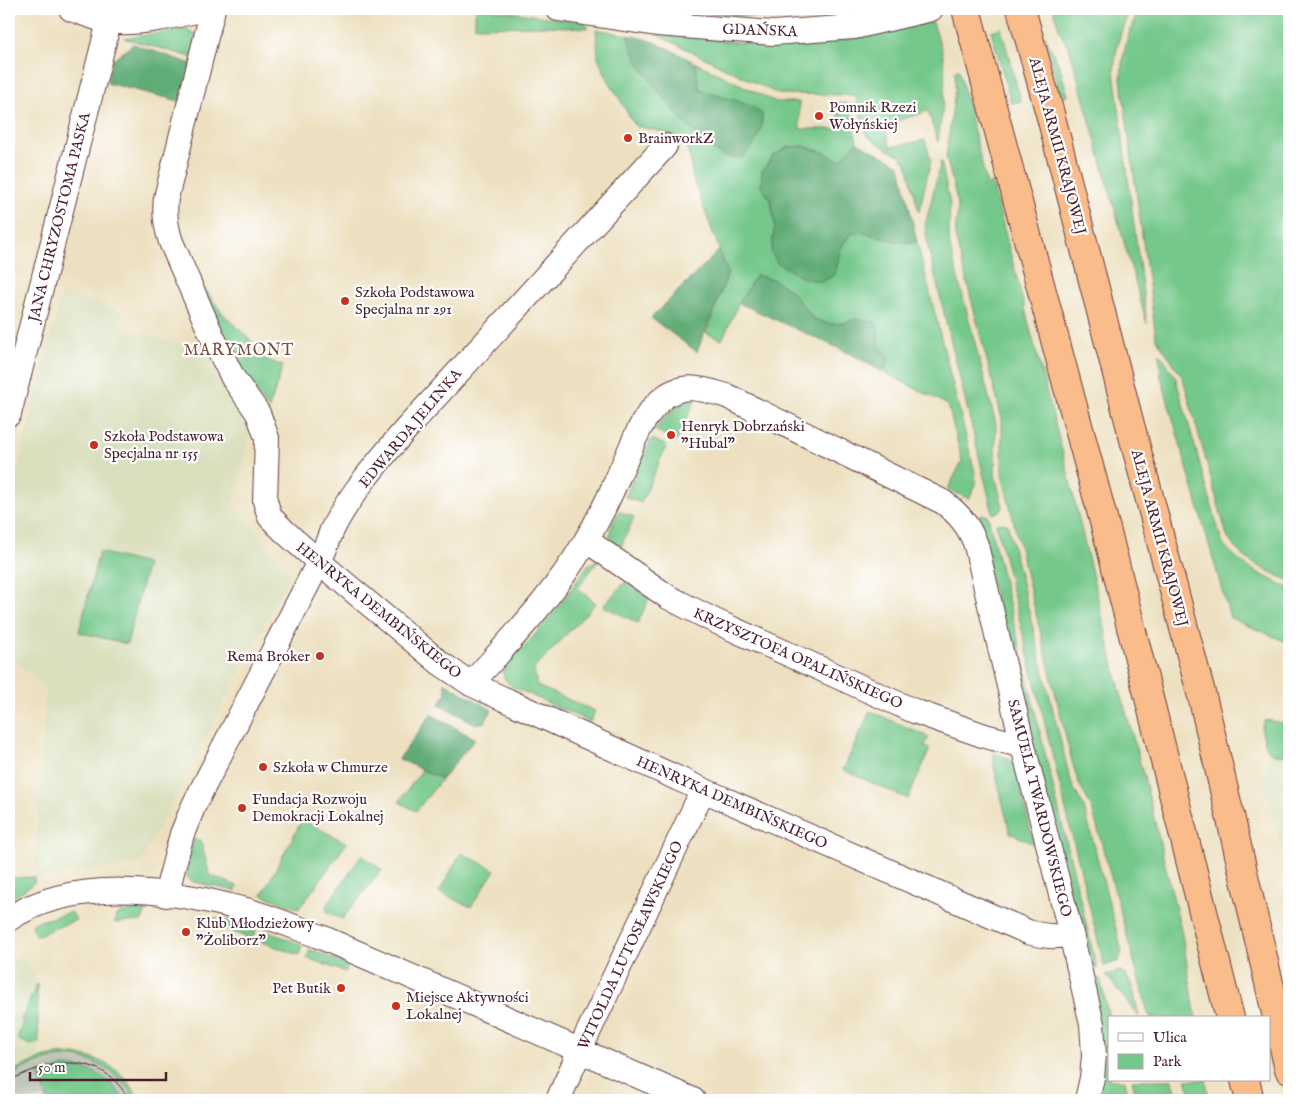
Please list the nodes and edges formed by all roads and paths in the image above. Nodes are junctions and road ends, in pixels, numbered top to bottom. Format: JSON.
{"nodes":[{"id":1,"x":71,"y":9,"type":"edge"},
{"id":2,"x":205,"y":9,"type":"edge"},
{"id":3,"x":213,"y":9,"type":"edge"},
{"id":4,"x":558,"y":9,"type":"edge"},
{"id":5,"x":931,"y":9,"type":"edge"},
{"id":6,"x":966,"y":9,"type":"edge"},
{"id":7,"x":1022,"y":14,"type":"edge"},
{"id":8,"x":108,"y":21,"type":"junction"},
{"id":9,"x":665,"y":146,"type":"dead end"},
{"id":10,"x":9,"y":414,"type":"edge"},
{"id":11,"x":586,"y":540,"type":"junction"},
{"id":12,"x":319,"y":562,"type":"junction"},
{"id":13,"x":471,"y":684,"type":"junction"},
{"id":14,"x":1023,"y":746,"type":"junction"},
{"id":15,"x":703,"y":790,"type":"junction"},
{"id":16,"x":166,"y":894,"type":"junction"},
{"id":17,"x":9,"y":919,"type":"edge"},
{"id":18,"x":1071,"y":934,"type":"junction"},
{"id":19,"x":1229,"y":1016,"type":"edge"},
{"id":20,"x":580,"y":1050,"type":"junction"},
{"id":21,"x":1289,"y":1069,"type":"edge"},
{"id":22,"x":1246,"y":1082,"type":"edge"},
{"id":23,"x":558,"y":1100,"type":"edge"},
{"id":24,"x":693,"y":1100,"type":"edge"},
{"id":25,"x":1087,"y":1100,"type":"edge"},
{"id":26,"x":1250,"y":1100,"type":"edge"}],
"edges":[{"from":1,"to":8,"type":"street"},
{"from":2,"to":8,"type":"street"},
{"from":3,"to":12,"type":"street","name":"HENRYKA DEMBIŃSKIEGO"},
{"from":4,"to":5,"type":"street","name":"GDAŃSKA"},
{"from":6,"to":19,"type":"highway"},
{"from":7,"to":21,"type":"highway","name":"ALEJA ARMII KRAJOWEJ"},
{"from":8,"to":10,"type":"street","name":"JANA CHRYZOSTOMA PASKA"},
{"from":9,"to":12,"type":"street","name":"EDWARDA JELINKA"},
{"from":11,"to":13,"type":"street"},
{"from":11,"to":14,"type":"street","name":"KRZYSZTOFA OPALIŃSKIEGO"},
{"from":11,"to":14,"type":"street","name":"SAMUELA TWARDOWSKIEGO"},
{"from":12,"to":13,"type":"street","name":"HENRYKA DEMBIŃSKIEGO"},
{"from":12,"to":16,"type":"street","name":"EDWARDA JELINKA"},
{"from":13,"to":15,"type":"street","name":"HENRYKA DEMBIŃSKIEGO"},
{"from":14,"to":18,"type":"street","name":"SAMUELA TWARDOWSKIEGO"},
{"from":15,"to":18,"type":"street","name":"HENRYKA DEMBIŃSKIEGO"},
{"from":15,"to":20,"type":"street","name":"WITOLDA LUTOSŁAWSKIEGO"},
{"from":16,"to":17,"type":"street"},
{"from":16,"to":20,"type":"street"},
{"from":18,"to":25,"type":"street","name":"SAMUELA TWARDOWSKIEGO"},
{"from":20,"to":23,"type":"street","name":"WITOLDA LUTOSŁAWSKIEGO"},
{"from":20,"to":24,"type":"street"},
{"from":22,"to":26,"type":"highway"}]}
